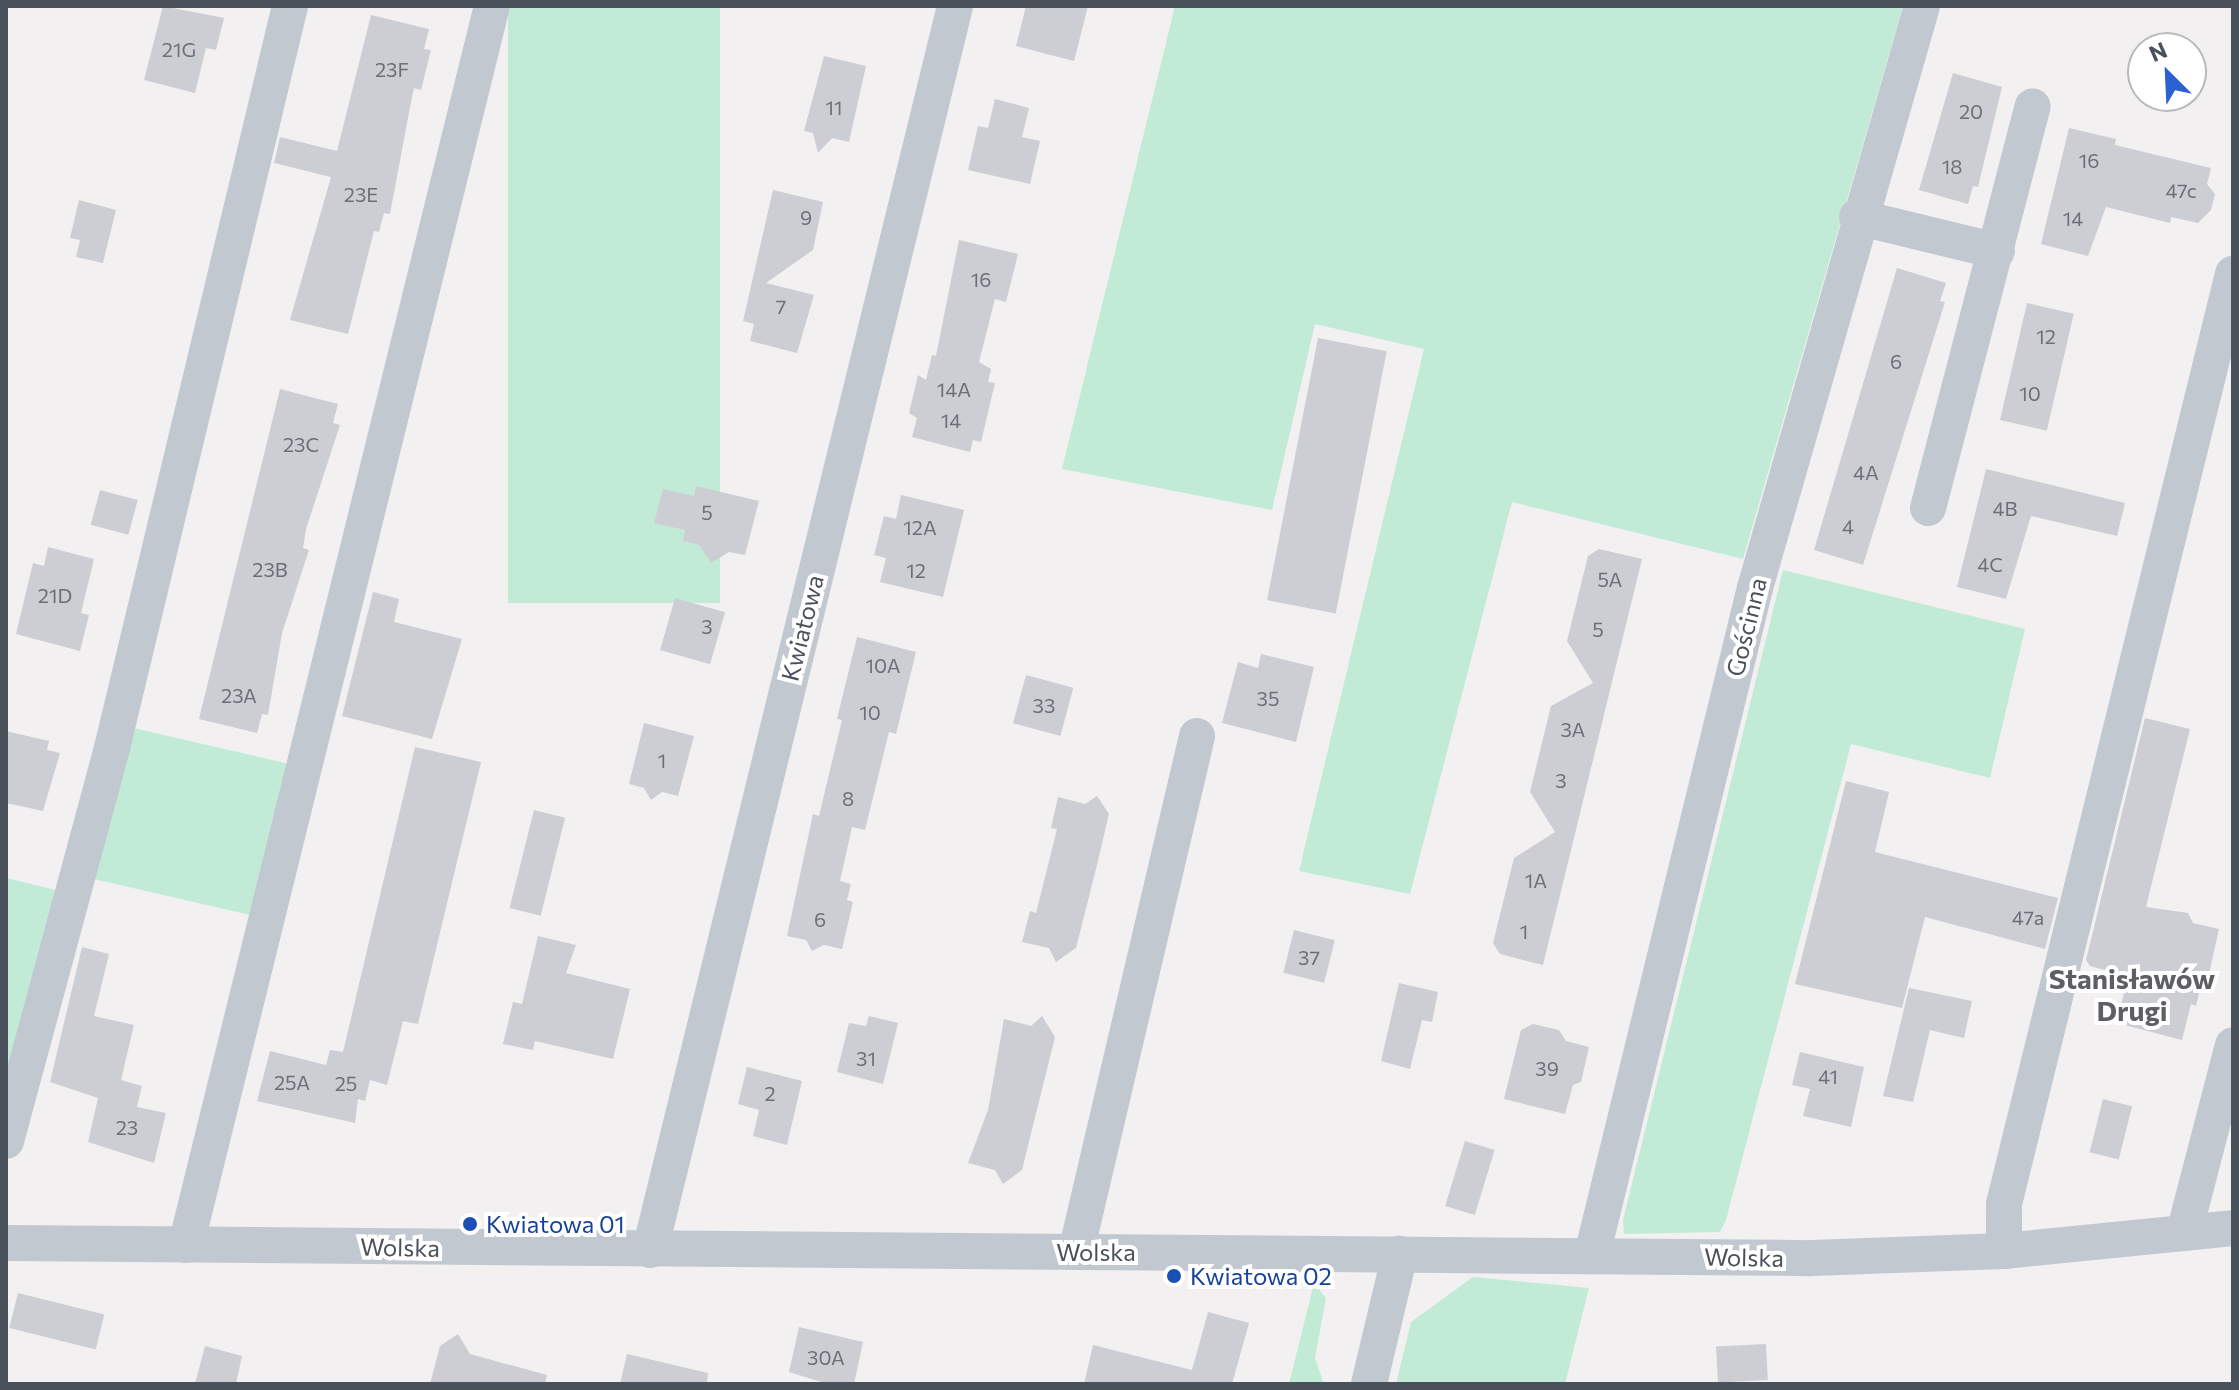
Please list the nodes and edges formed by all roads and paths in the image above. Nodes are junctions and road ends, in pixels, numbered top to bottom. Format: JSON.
{"nodes":[{"id":1,"x":290,"y":6,"type":"edge"},
{"id":2,"x":492,"y":6,"type":"edge"},
{"id":3,"x":955,"y":6,"type":"edge"},
{"id":4,"x":1922,"y":6,"type":"edge"},
{"id":5,"x":2033,"y":106,"type":"dead end"},
{"id":6,"x":1857,"y":217,"type":"junction"},
{"id":7,"x":1997,"y":251,"type":"junction"},
{"id":8,"x":2233,"y":274,"type":"edge"},
{"id":9,"x":1928,"y":508,"type":"dead end"},
{"id":10,"x":1197,"y":736,"type":"dead end"},
{"id":11,"x":2233,"y":1045,"type":"edge"},
{"id":12,"x":6,"y":1141,"type":"edge"},
{"id":13,"x":2233,"y":1228,"type":"edge"},
{"id":14,"x":2184,"y":1233,"type":"junction"},
{"id":15,"x":6,"y":1243,"type":"edge"},
{"id":16,"x":186,"y":1245,"type":"junction"},
{"id":17,"x":650,"y":1250,"type":"junction"},
{"id":18,"x":2004,"y":1251,"type":"junction"},
{"id":19,"x":1076,"y":1252,"type":"junction"},
{"id":20,"x":1400,"y":1254,"type":"junction"},
{"id":21,"x":1592,"y":1255,"type":"junction"},
{"id":22,"x":1369,"y":1384,"type":"edge"}],
"edges":[{"from":1,"to":12,"type":"street"},
{"from":2,"to":16,"type":"street"},
{"from":3,"to":17,"type":"street","name":"Kwiatowa"},
{"from":4,"to":6,"type":"street","name":"Gościnna"},
{"from":5,"to":7,"type":"street"},
{"from":6,"to":7,"type":"street"},
{"from":6,"to":21,"type":"street","name":"Gościnna"},
{"from":7,"to":9,"type":"street"},
{"from":8,"to":18,"type":"street"},
{"from":10,"to":19,"type":"street"},
{"from":11,"to":14,"type":"street"},
{"from":13,"to":14,"type":"street","name":"Wolska"},
{"from":14,"to":18,"type":"street","name":"Wolska"},
{"from":15,"to":16,"type":"street","name":"Wolska"},
{"from":16,"to":17,"type":"street","name":"Wolska"},
{"from":17,"to":19,"type":"street","name":"Wolska"},
{"from":18,"to":21,"type":"street","name":"Wolska"},
{"from":19,"to":20,"type":"street","name":"Wolska"},
{"from":20,"to":21,"type":"street","name":"Wolska"},
{"from":20,"to":22,"type":"street"}]}
